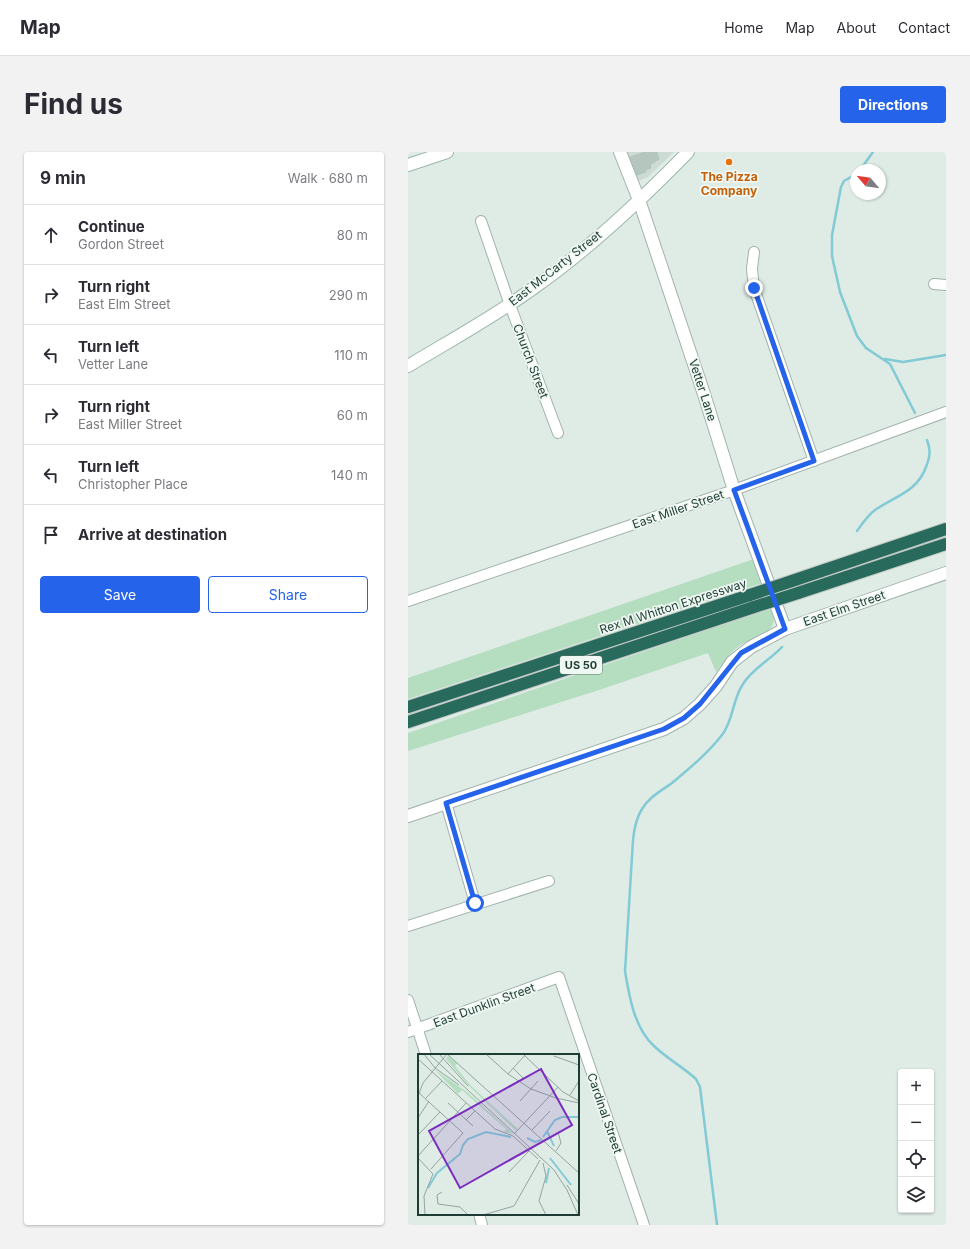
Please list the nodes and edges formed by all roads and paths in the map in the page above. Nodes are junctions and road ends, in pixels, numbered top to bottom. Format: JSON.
{"nodes":[{"id":1,"x":447,"y":152,"type":"edge"},
{"id":2,"x":620,"y":152,"type":"edge"},
{"id":3,"x":688,"y":152,"type":"edge"},
{"id":4,"x":408,"y":165,"type":"edge"},
{"id":5,"x":638,"y":200,"type":"junction"},
{"id":6,"x":481,"y":220,"type":"dead end"},
{"id":7,"x":754,"y":252,"type":"dead end"},
{"id":8,"x":934,"y":284,"type":"dead end"},
{"id":9,"x":946,"y":284,"type":"edge"},
{"id":10,"x":510,"y":305,"type":"junction"},
{"id":11,"x":408,"y":366,"type":"edge"},
{"id":12,"x":946,"y":412,"type":"edge"},
{"id":13,"x":558,"y":434,"type":"dead end"},
{"id":14,"x":814,"y":461,"type":"junction"},
{"id":15,"x":734,"y":490,"type":"junction"},
{"id":16,"x":946,"y":529,"type":"edge"},
{"id":17,"x":946,"y":544,"type":"edge"},
{"id":18,"x":946,"y":573,"type":"edge"},
{"id":19,"x":408,"y":601,"type":"edge"},
{"id":20,"x":785,"y":629,"type":"junction"},
{"id":21,"x":408,"y":707,"type":"edge"},
{"id":22,"x":408,"y":722,"type":"edge"},
{"id":23,"x":446,"y":803,"type":"junction"},
{"id":24,"x":408,"y":816,"type":"edge"},
{"id":25,"x":549,"y":881,"type":"dead end"},
{"id":26,"x":475,"y":903,"type":"junction"},
{"id":27,"x":408,"y":926,"type":"edge"},
{"id":28,"x":559,"y":977,"type":"joint"},
{"id":29,"x":408,"y":1000,"type":"edge"},
{"id":30,"x":413,"y":1031,"type":"edge"},
{"id":31,"x":425,"y":1054,"type":"edge"},
{"id":32,"x":479,"y":1215,"type":"edge"},
{"id":33,"x":482,"y":1225,"type":"edge"},
{"id":34,"x":644,"y":1225,"type":"edge"}],
"edges":[{"from":1,"to":4,"type":"street"},
{"from":2,"to":5,"type":"street","name":"Vetter Lane"},
{"from":3,"to":5,"type":"street","name":"East McCarty Street"},
{"from":5,"to":10,"type":"street","name":"East McCarty Street"},
{"from":5,"to":15,"type":"street","name":"Vetter Lane"},
{"from":6,"to":10,"type":"street","name":"Church Street"},
{"from":7,"to":14,"type":"street"},
{"from":8,"to":9,"type":"street"},
{"from":10,"to":11,"type":"street","name":"East McCarty Street"},
{"from":10,"to":13,"type":"street","name":"Church Street"},
{"from":12,"to":14,"type":"street","name":"East Miller Street"},
{"from":14,"to":15,"type":"street","name":"East Miller Street"},
{"from":15,"to":19,"type":"street","name":"East Miller Street"},
{"from":15,"to":20,"type":"street","name":"Vetter Lane"},
{"from":16,"to":21,"type":"highway","name":"Rex M Whitton Expressway","number":"US 50","bridge":true},
{"from":17,"to":22,"type":"highway","number":"US 50","bridge":true},
{"from":18,"to":20,"type":"street","name":"East Elm Street"},
{"from":20,"to":23,"type":"street","name":"East Elm Street"},
{"from":23,"to":24,"type":"street","name":"East Elm Street"},
{"from":23,"to":26,"type":"street"},
{"from":25,"to":26,"type":"street"},
{"from":26,"to":27,"type":"street"},
{"from":28,"to":30,"type":"street","name":"East Dunklin Street"},
{"from":28,"to":34,"type":"street","name":"Cardinal Street"},
{"from":29,"to":30,"type":"street"},
{"from":30,"to":31,"type":"street"},
{"from":32,"to":33,"type":"street"}]}
